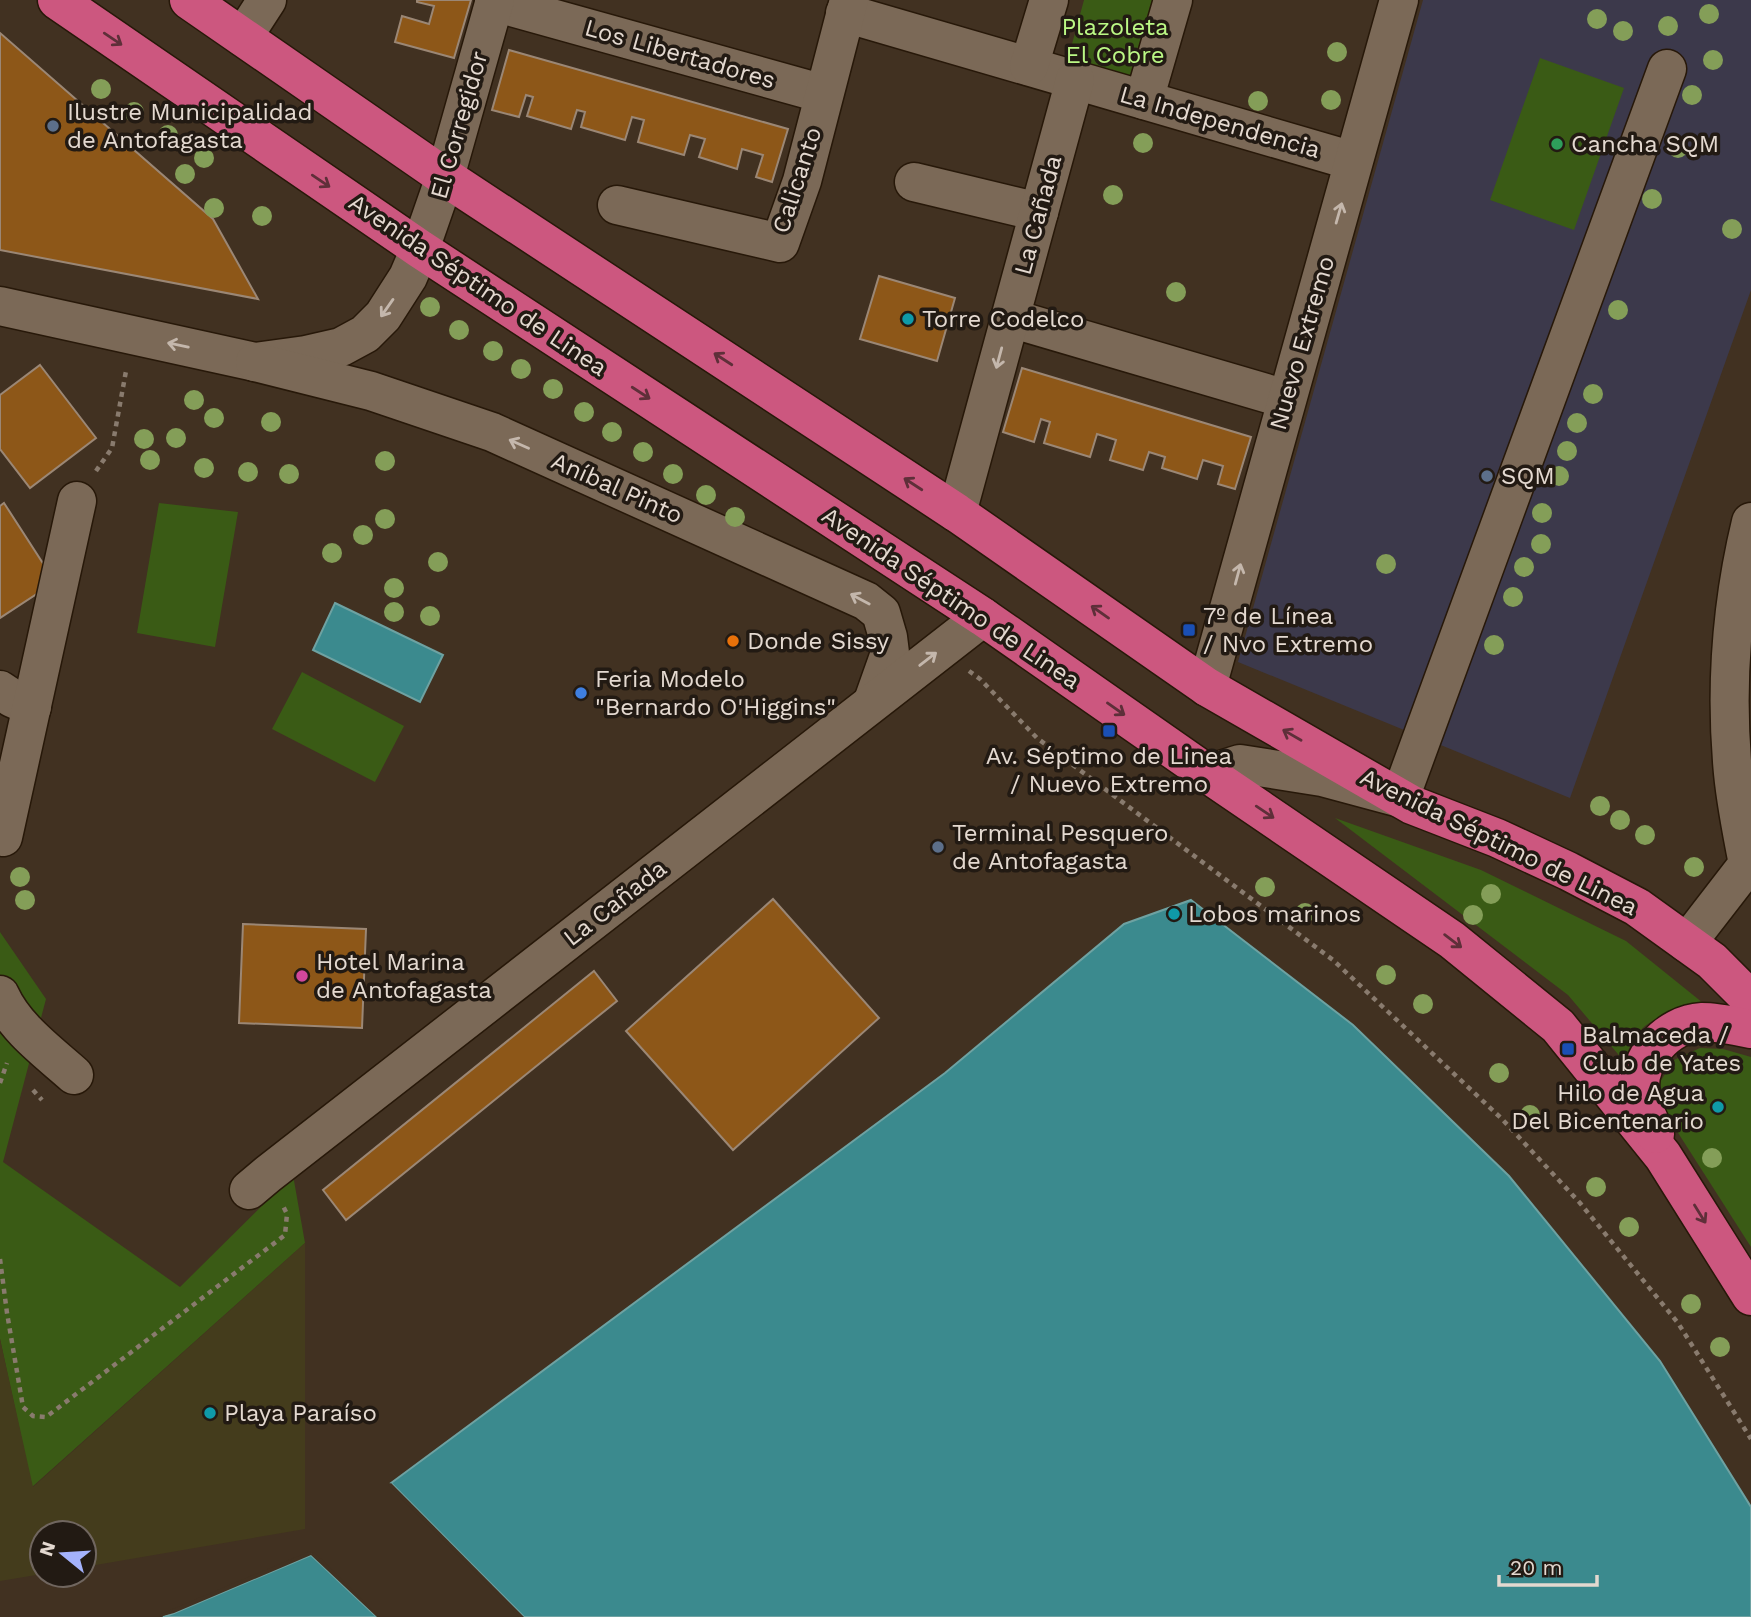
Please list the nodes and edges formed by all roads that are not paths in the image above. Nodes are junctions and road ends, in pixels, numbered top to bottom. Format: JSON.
{"nodes":[{"id":1,"x":57,"y":0,"type":"edge"},
{"id":2,"x":189,"y":0,"type":"edge"},
{"id":3,"x":267,"y":0,"type":"edge"},
{"id":4,"x":1049,"y":0,"type":"edge"},
{"id":5,"x":1173,"y":0,"type":"edge"},
{"id":6,"x":1399,"y":0,"type":"edge"},
{"id":7,"x":495,"y":1,"type":"edge"},
{"id":8,"x":847,"y":6,"type":"edge"},
{"id":9,"x":243,"y":37,"type":"junction"},
{"id":10,"x":1029,"y":66,"type":"junction"},
{"id":11,"x":1667,"y":69,"type":"dead end"},
{"id":12,"x":1075,"y":80,"type":"junction"},
{"id":13,"x":824,"y":94,"type":"junction"},
{"id":14,"x":1143,"y":100,"type":"junction"},
{"id":15,"x":1353,"y":161,"type":"junction"},
{"id":16,"x":445,"y":177,"type":"junction"},
{"id":17,"x":914,"y":182,"type":"dead end"},
{"id":18,"x":617,"y":205,"type":"dead end"},
{"id":19,"x":1039,"y":212,"type":"junction"},
{"id":20,"x":420,"y":249,"type":"junction"},
{"id":21,"x":0,"y":306,"type":"edge"},
{"id":22,"x":1010,"y":318,"type":"junction"},
{"id":23,"x":255,"y":362,"type":"junction"},
{"id":24,"x":1286,"y":399,"type":"junction"},
{"id":25,"x":77,"y":502,"type":"road end"},
{"id":26,"x":957,"y":513,"type":"junction"},
{"id":27,"x":1751,"y":522,"type":"edge"},
{"id":28,"x":983,"y":617,"type":"junction"},
{"id":29,"x":1207,"y":687,"type":"junction"},
{"id":30,"x":16,"y":698,"type":"edge"},
{"id":31,"x":873,"y":701,"type":"junction"},
{"id":32,"x":1208,"y":774,"type":"junction"},
{"id":33,"x":1400,"y":798,"type":"junction"},
{"id":34,"x":3,"y":836,"type":"dead end"},
{"id":35,"x":1750,"y":865,"type":"edge"},
{"id":36,"x":1687,"y":943,"type":"junction"},
{"id":37,"x":0,"y":995,"type":"edge"},
{"id":38,"x":1751,"y":1000,"type":"edge"},
{"id":39,"x":1751,"y":1029,"type":"edge"},
{"id":40,"x":74,"y":1075,"type":"dead end"},
{"id":41,"x":1664,"y":1156,"type":"junction"},
{"id":42,"x":259,"y":1182,"type":"road end"},
{"id":43,"x":1751,"y":1296,"type":"edge"}],
"edges":[{"from":1,"to":20,"type":"highway","name":"Avenida Séptimo de Linea","one_way":true},
{"from":2,"to":9,"type":"highway","name":"Avenida Séptimo de Linea"},
{"from":3,"to":9,"type":"street"},
{"from":4,"to":10,"type":"street"},
{"from":5,"to":14,"type":"street"},
{"from":6,"to":15,"type":"street","name":"Nuevo Extremo"},
{"from":7,"to":13,"type":"street","name":"Los Libertadores"},
{"from":7,"to":16,"type":"street","name":"El Corregidor"},
{"from":8,"to":10,"type":"street","name":"La Independencia"},
{"from":8,"to":13,"type":"street","name":"Calicanto"},
{"from":9,"to":16,"type":"highway","name":"Avenida Séptimo de Linea"},
{"from":10,"to":12,"type":"street","name":"La Independencia"},
{"from":11,"to":33,"type":"street"},
{"from":12,"to":14,"type":"street","name":"La Independencia"},
{"from":12,"to":19,"type":"street","name":"La Cañada"},
{"from":13,"to":18,"type":"street","name":"Calicanto"},
{"from":14,"to":15,"type":"street","name":"La Independencia"},
{"from":24,"to":15,"type":"street","name":"Nuevo Extremo","one_way":true},
{"from":16,"to":20,"type":"street","name":"El Corregidor"},
{"from":26,"to":16,"type":"highway","name":"Avenida Séptimo de Linea","one_way":true},
{"from":17,"to":19,"type":"street"},
{"from":19,"to":22,"type":"street","name":"La Cañada"},
{"from":20,"to":23,"type":"street","name":"Aníbal Pinto","one_way":true},
{"from":20,"to":28,"type":"highway","name":"Avenida Séptimo de Linea","one_way":true},
{"from":23,"to":21,"type":"street","name":"Aníbal Pinto","one_way":true},
{"from":22,"to":24,"type":"street"},
{"from":22,"to":26,"type":"street","name":"La Cañada","one_way":true},
{"from":31,"to":23,"type":"street","name":"Aníbal Pinto","one_way":true},
{"from":29,"to":24,"type":"street","name":"Nuevo Extremo","one_way":true},
{"from":25,"to":30,"type":"street"},
{"from":29,"to":26,"type":"highway","name":"Avenida Séptimo de Linea","one_way":true},
{"from":27,"to":35,"type":"street"},
{"from":31,"to":28,"type":"street","name":"La Cañada","one_way":true},
{"from":28,"to":32,"type":"highway","name":"Avenida Séptimo de Linea","one_way":true},
{"from":33,"to":29,"type":"highway","name":"Avenida Séptimo de Linea","one_way":true},
{"from":30,"to":34,"type":"street"},
{"from":31,"to":42,"type":"street","name":"La Cañada"},
{"from":32,"to":33,"type":"street"},
{"from":32,"to":41,"type":"highway","name":"Avenida Séptimo de Linea","one_way":true},
{"from":33,"to":36,"type":"highway","name":"Avenida Séptimo de Linea"},
{"from":35,"to":36,"type":"street"},
{"from":36,"to":38,"type":"highway","name":"Avenida Séptimo de Linea"},
{"from":37,"to":40,"type":"street"},
{"from":39,"to":41,"type":"highway"},
{"from":41,"to":43,"type":"highway","name":"Avenida Séptimo de Linea","one_way":true}]}
